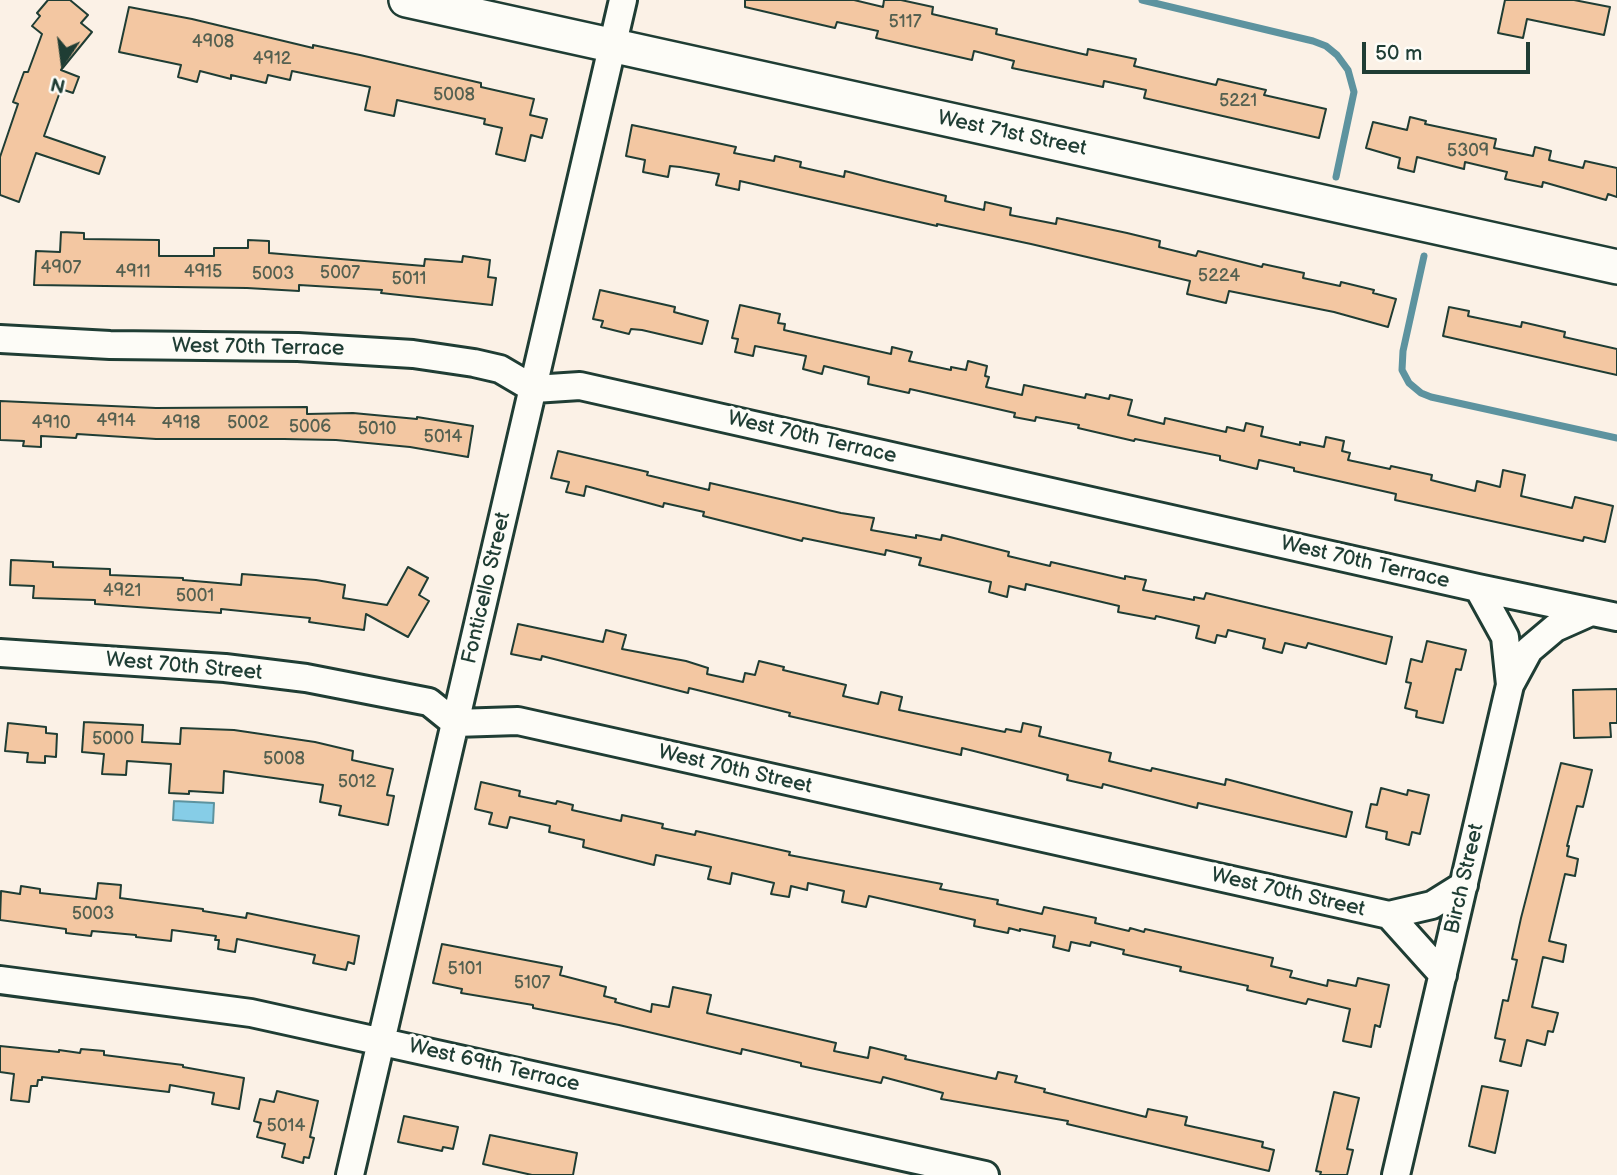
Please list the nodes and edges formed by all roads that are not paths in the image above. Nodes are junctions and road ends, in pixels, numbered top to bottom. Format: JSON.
{"nodes":[{"id":1,"x":406,"y":0,"type":"edge"},
{"id":2,"x":623,"y":0,"type":"edge"},
{"id":3,"x":612,"y":46,"type":"junction"},
{"id":4,"x":1617,"y":267,"type":"edge"},
{"id":5,"x":0,"y":339,"type":"edge"},
{"id":6,"x":534,"y":389,"type":"junction"},
{"id":7,"x":1478,"y":588,"type":"junction"},
{"id":8,"x":1591,"y":612,"type":"junction"},
{"id":9,"x":1617,"y":617,"type":"edge"},
{"id":10,"x":0,"y":653,"type":"edge"},
{"id":11,"x":1510,"y":685,"type":"junction"},
{"id":12,"x":455,"y":723,"type":"junction"},
{"id":13,"x":1464,"y":886,"type":"junction"},
{"id":14,"x":1390,"y":915,"type":"junction"},
{"id":15,"x":1443,"y":975,"type":"junction"},
{"id":16,"x":0,"y":980,"type":"edge"},
{"id":17,"x":380,"y":1040,"type":"junction"},
{"id":18,"x":350,"y":1175,"type":"edge"},
{"id":19,"x":985,"y":1175,"type":"edge"},
{"id":20,"x":1396,"y":1175,"type":"edge"}],
"edges":[{"from":1,"to":3,"type":"street","name":"West 71st Street"},
{"from":2,"to":3,"type":"street","name":"Fonticello Street"},
{"from":3,"to":4,"type":"street","name":"West 71st Street"},
{"from":3,"to":6,"type":"street","name":"Fonticello Street"},
{"from":5,"to":6,"type":"street","name":"West 70th Terrace"},
{"from":6,"to":7,"type":"street","name":"West 70th Terrace"},
{"from":6,"to":12,"type":"street","name":"Fonticello Street"},
{"from":7,"to":8,"type":"street","name":"West 70th Terrace"},
{"from":7,"to":11,"type":"street","name":"Birch Street"},
{"from":8,"to":9,"type":"street","name":"West 70th Terrace"},
{"from":8,"to":11,"type":"street"},
{"from":10,"to":12,"type":"street","name":"West 70th Street"},
{"from":11,"to":13,"type":"street","name":"Birch Street"},
{"from":12,"to":14,"type":"street","name":"West 70th Street"},
{"from":12,"to":17,"type":"street","name":"Fonticello Street"},
{"from":13,"to":14,"type":"street"},
{"from":13,"to":15,"type":"street","name":"Birch Street"},
{"from":14,"to":15,"type":"street","name":"West 70th Street"},
{"from":15,"to":20,"type":"street","name":"Birch Street"},
{"from":16,"to":17,"type":"street","name":"West 69th Terrace"},
{"from":17,"to":18,"type":"street","name":"Fonticello Street"},
{"from":17,"to":19,"type":"street","name":"West 69th Terrace"}]}
